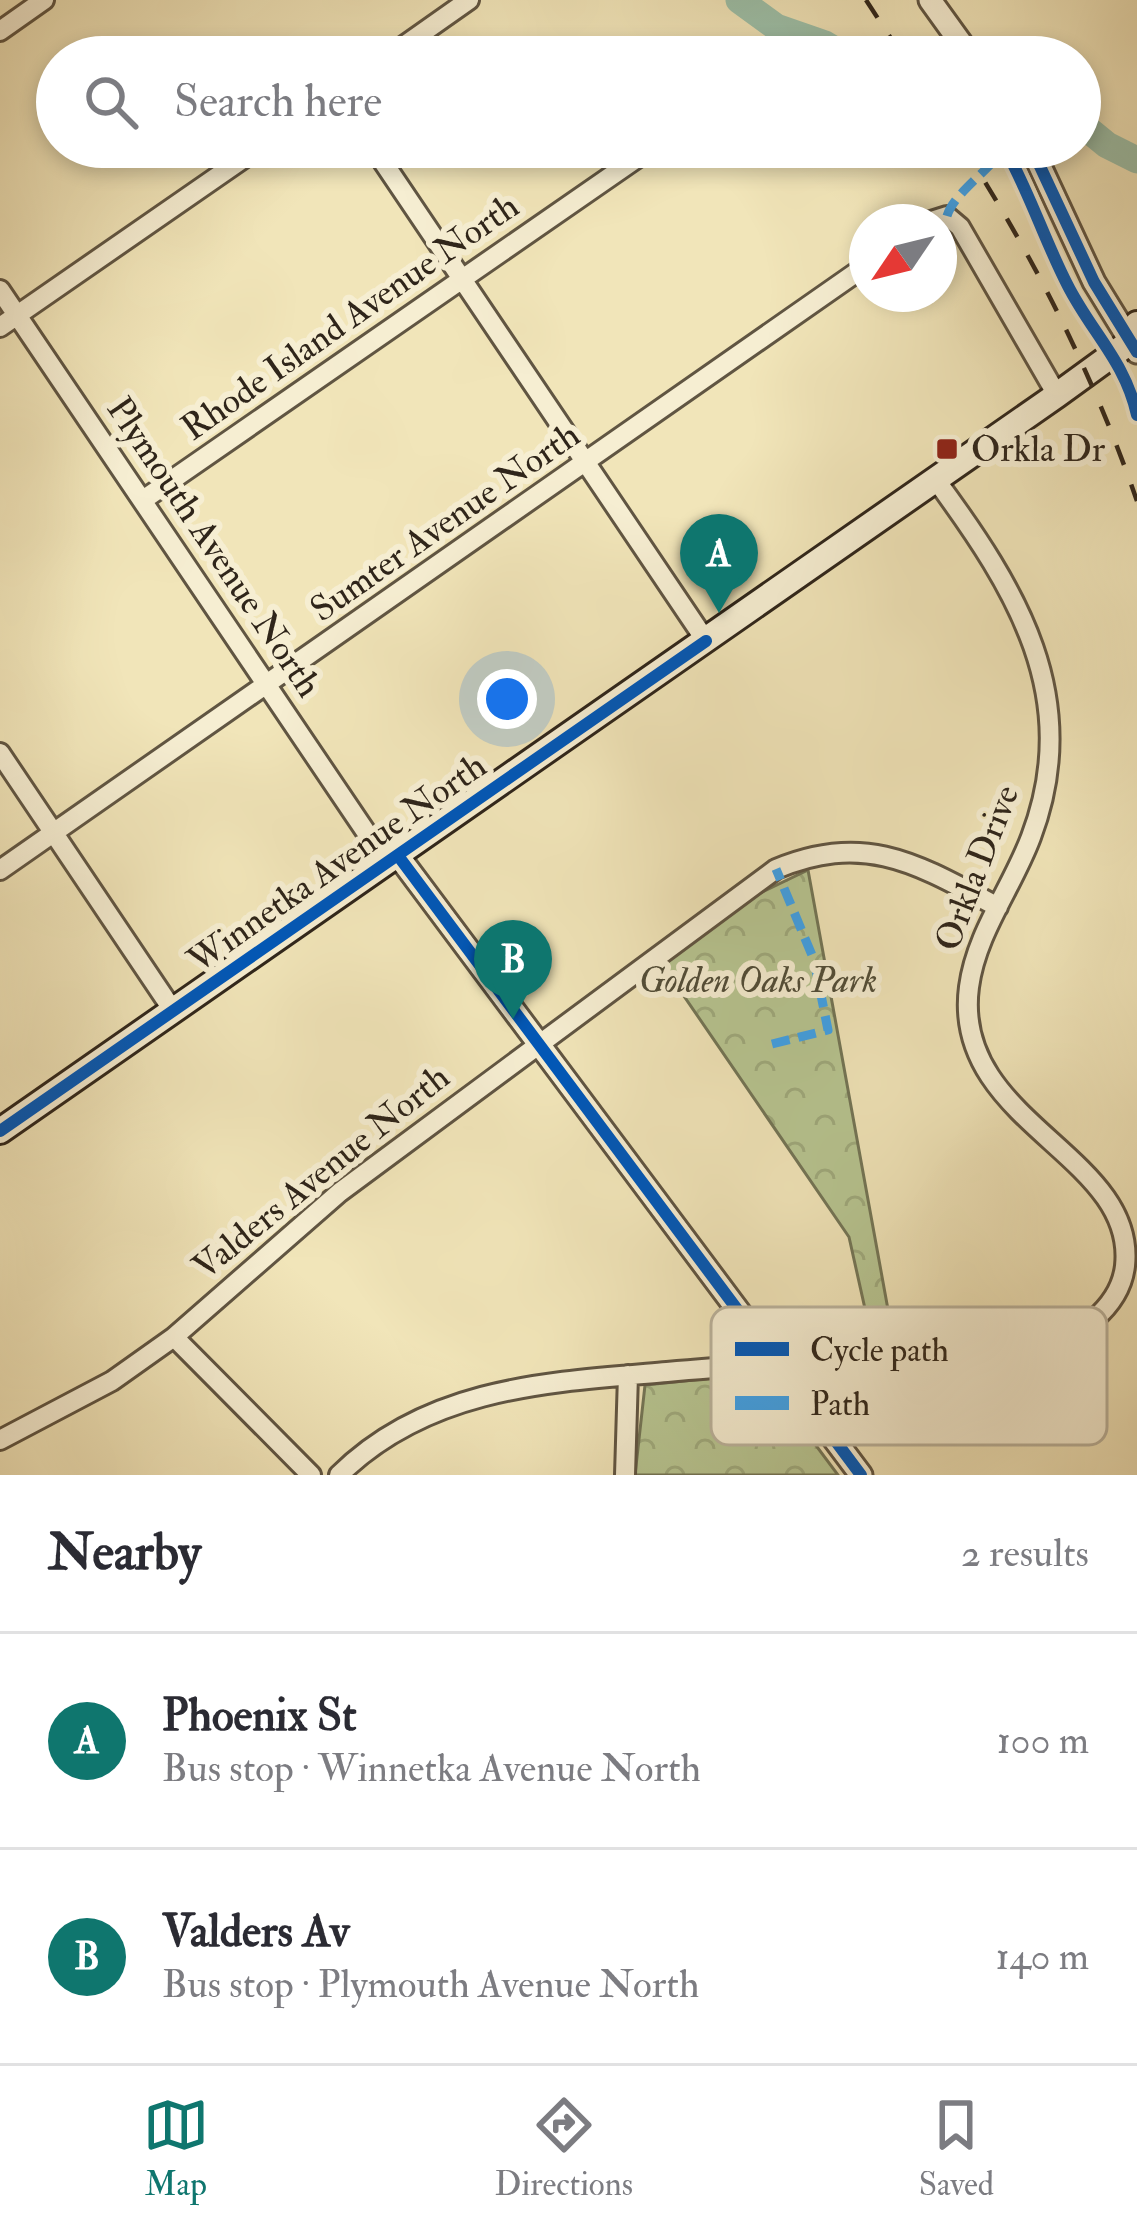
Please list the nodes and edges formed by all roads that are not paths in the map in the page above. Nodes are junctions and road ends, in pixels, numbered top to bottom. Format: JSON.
{"nodes":[{"id":1,"x":44,"y":0,"type":"edge"},
{"id":2,"x":469,"y":0,"type":"edge"},
{"id":3,"x":930,"y":0,"type":"edge"},
{"id":4,"x":0,"y":32,"type":"edge"},
{"id":5,"x":418,"y":36,"type":"edge"},
{"id":6,"x":956,"y":36,"type":"edge"},
{"id":7,"x":230,"y":168,"type":"edge"},
{"id":8,"x":387,"y":168,"type":"edge"},
{"id":9,"x":623,"y":168,"type":"edge"},
{"id":10,"x":1041,"y":168,"type":"edge"},
{"id":11,"x":957,"y":226,"type":"edge"},
{"id":12,"x":849,"y":279,"type":"edge"},
{"id":13,"x":463,"y":281,"type":"junction"},
{"id":14,"x":0,"y":290,"type":"edge"},
{"id":15,"x":17,"y":316,"type":"junction"},
{"id":16,"x":0,"y":327,"type":"edge"},
{"id":17,"x":1135,"y":340,"type":"edge"},
{"id":18,"x":1057,"y":395,"type":"junction"},
{"id":19,"x":587,"y":464,"type":"junction"},
{"id":20,"x":936,"y":479,"type":"junction"},
{"id":21,"x":143,"y":500,"type":"junction"},
{"id":22,"x":706,"y":641,"type":"junction"},
{"id":23,"x":268,"y":686,"type":"junction"},
{"id":24,"x":0,"y":753,"type":"edge"},
{"id":25,"x":53,"y":834,"type":"junction"},
{"id":26,"x":372,"y":841,"type":"dead end"},
{"id":27,"x":398,"y":857,"type":"junction"},
{"id":28,"x":0,"y":871,"type":"edge"},
{"id":29,"x":998,"y":907,"type":"junction"},
{"id":30,"x":174,"y":1012,"type":"junction"},
{"id":31,"x":538,"y":1042,"type":"junction"},
{"id":32,"x":0,"y":1131,"type":"edge"},
{"id":33,"x":736,"y":1307,"type":"edge"},
{"id":34,"x":1103,"y":1307,"type":"edge"},
{"id":35,"x":174,"y":1336,"type":"junction"},
{"id":36,"x":711,"y":1368,"type":"edge"},
{"id":37,"x":628,"y":1375,"type":"junction"},
{"id":38,"x":0,"y":1441,"type":"edge"},
{"id":39,"x":839,"y":1445,"type":"edge"},
{"id":40,"x":311,"y":1475,"type":"edge"},
{"id":41,"x":338,"y":1475,"type":"edge"},
{"id":42,"x":625,"y":1475,"type":"edge"},
{"id":43,"x":862,"y":1475,"type":"edge"}],
"edges":[{"from":1,"to":4,"type":"street"},
{"from":2,"to":5,"type":"street"},
{"from":3,"to":6,"type":"street"},
{"from":7,"to":15,"type":"street"},
{"from":8,"to":13,"type":"street"},
{"from":9,"to":13,"type":"street","name":"Rhode Island Avenue North"},
{"from":10,"to":17,"type":"street"},
{"from":11,"to":18,"type":"street"},
{"from":12,"to":19,"type":"street","name":"Sumter Avenue North"},
{"from":13,"to":19,"type":"street"},
{"from":13,"to":21,"type":"street","name":"Rhode Island Avenue North"},
{"from":14,"to":15,"type":"street","name":"Plymouth Avenue North"},
{"from":15,"to":16,"type":"street"},
{"from":15,"to":21,"type":"street","name":"Plymouth Avenue North"},
{"from":17,"to":18,"type":"main road","name":"Winnetka Avenue North"},
{"from":18,"to":20,"type":"main road","name":"Winnetka Avenue North"},
{"from":19,"to":22,"type":"street"},
{"from":19,"to":23,"type":"street","name":"Sumter Avenue North"},
{"from":20,"to":22,"type":"main road","name":"Winnetka Avenue North"},
{"from":20,"to":29,"type":"street","name":"Orkla Drive"},
{"from":21,"to":23,"type":"street","name":"Plymouth Avenue North"},
{"from":22,"to":27,"type":"main road","name":"Winnetka Avenue North"},
{"from":23,"to":25,"type":"street","name":"Sumter Avenue North"},
{"from":23,"to":26,"type":"street","name":"Plymouth Avenue North"},
{"from":24,"to":25,"type":"street"},
{"from":25,"to":28,"type":"street","name":"Sumter Avenue North"},
{"from":25,"to":30,"type":"street"},
{"from":27,"to":30,"type":"main road","name":"Winnetka Avenue North"},
{"from":27,"to":31,"type":"street"},
{"from":29,"to":31,"type":"street","name":"Valders Avenue North"},
{"from":29,"to":34,"type":"street","name":"Orkla Drive"},
{"from":30,"to":32,"type":"main road","name":"Winnetka Avenue North"},
{"from":31,"to":33,"type":"street"},
{"from":31,"to":35,"type":"street","name":"Valders Avenue North"},
{"from":35,"to":38,"type":"street","name":"Valders Avenue North"},
{"from":35,"to":40,"type":"street"},
{"from":36,"to":37,"type":"street","name":"Orkla Drive"},
{"from":37,"to":41,"type":"street","name":"Orkla Drive"},
{"from":37,"to":42,"type":"street"},
{"from":39,"to":43,"type":"street"}]}
